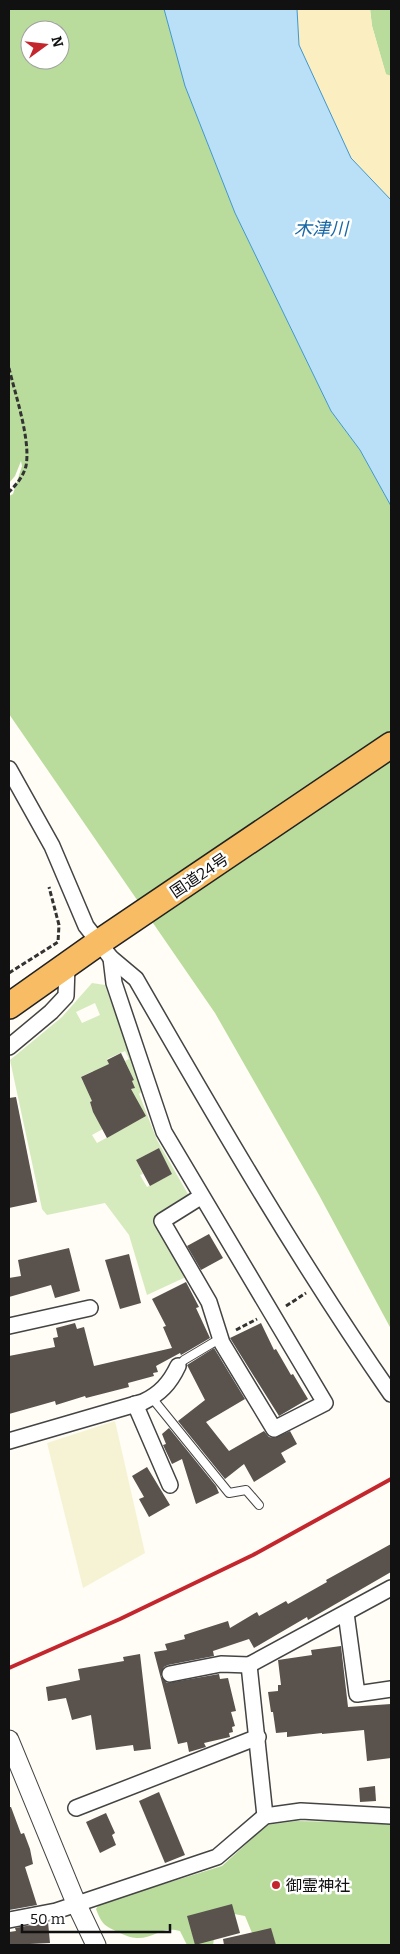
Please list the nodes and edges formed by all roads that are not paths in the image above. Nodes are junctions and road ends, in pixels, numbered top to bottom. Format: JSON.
{"nodes":[{"id":1,"x":391,"y":745,"type":"edge"},
{"id":2,"x":9,"y":769,"type":"edge"},
{"id":3,"x":104,"y":950,"type":"junction"},
{"id":4,"x":67,"y":966,"type":"junction"},
{"id":5,"x":9,"y":1006,"type":"edge"},
{"id":6,"x":9,"y":1048,"type":"edge"},
{"id":7,"x":202,"y":1196,"type":"junction"},
{"id":8,"x":90,"y":1308,"type":"dead end"},
{"id":9,"x":9,"y":1326,"type":"edge"},
{"id":10,"x":221,"y":1338,"type":"junction"},
{"id":11,"x":178,"y":1366,"type":"joint"},
{"id":12,"x":391,"y":1394,"type":"edge"},
{"id":13,"x":152,"y":1398,"type":"junction"},
{"id":14,"x":135,"y":1404,"type":"junction"},
{"id":15,"x":9,"y":1441,"type":"edge"},
{"id":16,"x":170,"y":1485,"type":"dead end"},
{"id":17,"x":259,"y":1504,"type":"dead end"},
{"id":18,"x":391,"y":1588,"type":"edge"},
{"id":19,"x":346,"y":1613,"type":"junction"},
{"id":20,"x":249,"y":1665,"type":"junction"},
{"id":21,"x":170,"y":1674,"type":"dead end"},
{"id":22,"x":391,"y":1689,"type":"edge"},
{"id":23,"x":258,"y":1737,"type":"junction"},
{"id":24,"x":9,"y":1740,"type":"edge"},
{"id":25,"x":76,"y":1808,"type":"dead end"},
{"id":26,"x":265,"y":1816,"type":"junction"},
{"id":27,"x":391,"y":1816,"type":"edge"},
{"id":28,"x":76,"y":1903,"type":"junction"},
{"id":29,"x":9,"y":1920,"type":"edge"},
{"id":30,"x":96,"y":1945,"type":"edge"}],
"edges":[{"from":1,"to":3,"type":"highway","name":"国道24号"},
{"from":2,"to":3,"type":"street"},
{"from":3,"to":4,"type":"highway","name":"国道24号"},
{"from":3,"to":7,"type":"street"},
{"from":3,"to":12,"type":"street"},
{"from":4,"to":5,"type":"highway","name":"国道24号"},
{"from":4,"to":6,"type":"street"},
{"from":7,"to":10,"type":"street"},
{"from":7,"to":10,"type":"street"},
{"from":8,"to":9,"type":"street"},
{"from":10,"to":11,"type":"lane"},
{"from":11,"to":13,"type":"street"},
{"from":13,"to":14,"type":"street"},
{"from":13,"to":17,"type":"lane"},
{"from":14,"to":15,"type":"street"},
{"from":14,"to":16,"type":"street"},
{"from":18,"to":19,"type":"street"},
{"from":19,"to":20,"type":"street"},
{"from":19,"to":22,"type":"street"},
{"from":20,"to":21,"type":"street"},
{"from":20,"to":23,"type":"street"},
{"from":23,"to":25,"type":"street"},
{"from":23,"to":26,"type":"street"},
{"from":24,"to":28,"type":"street"},
{"from":26,"to":27,"type":"street"},
{"from":26,"to":28,"type":"street"},
{"from":28,"to":29,"type":"street"},
{"from":28,"to":30,"type":"street"}]}
